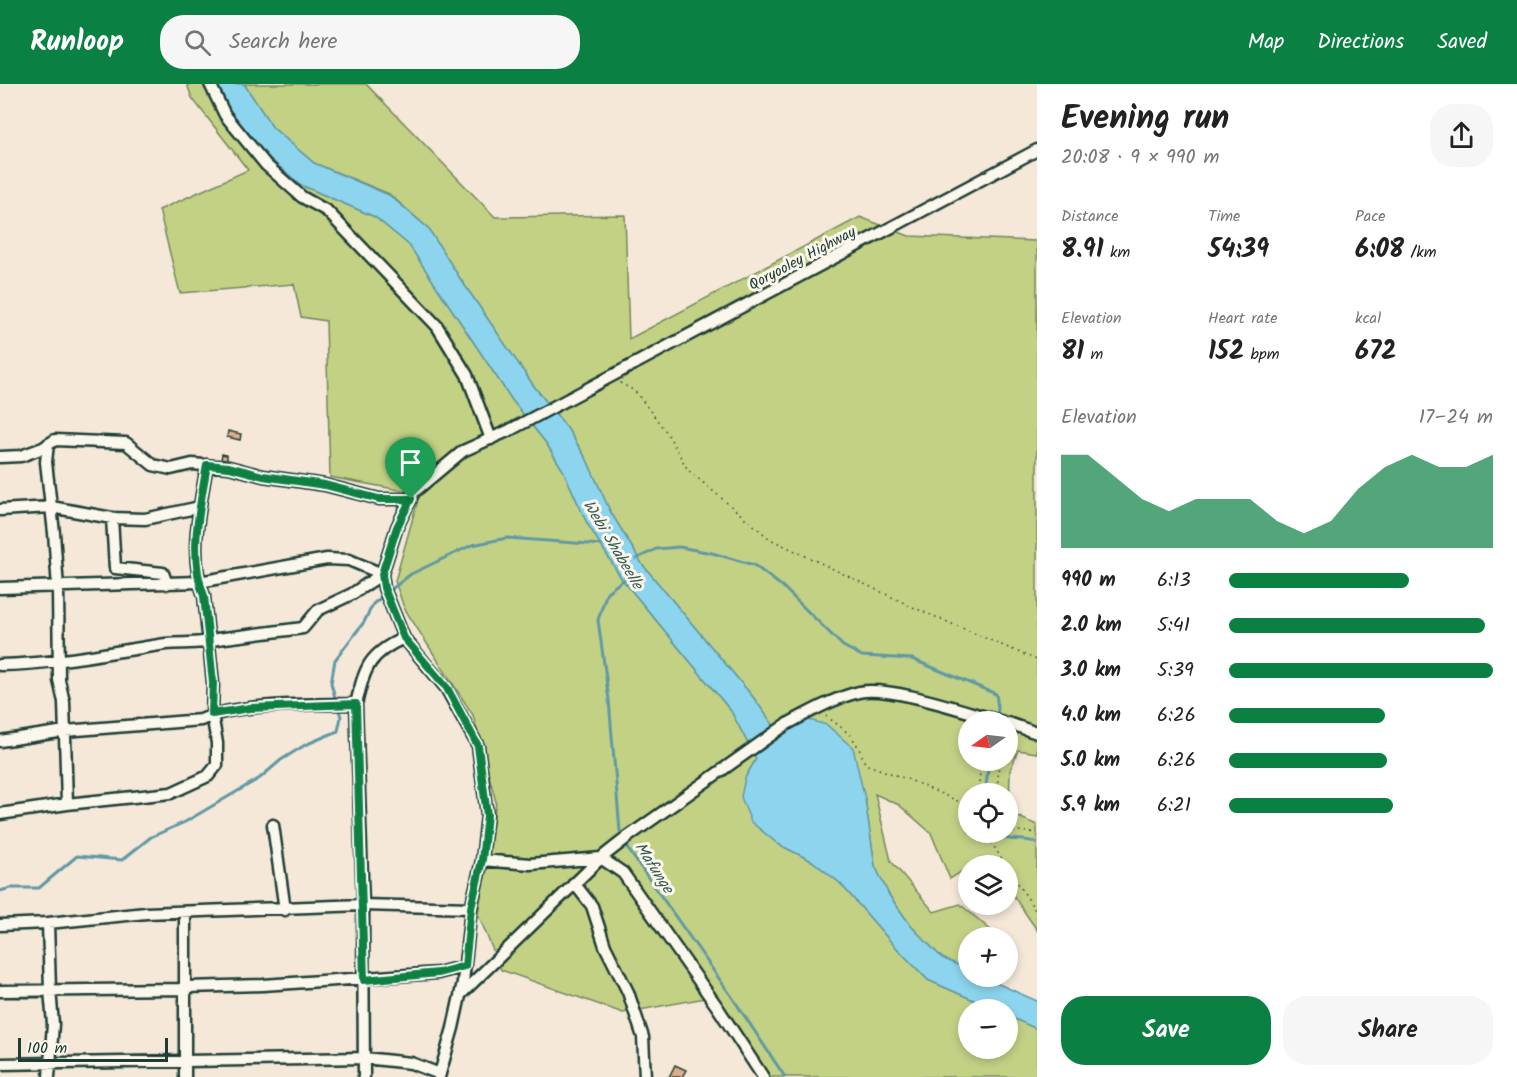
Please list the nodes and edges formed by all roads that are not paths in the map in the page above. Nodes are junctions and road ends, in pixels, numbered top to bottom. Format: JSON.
{"nodes":[{"id":1,"x":210,"y":84,"type":"edge"},
{"id":2,"x":1037,"y":150,"type":"edge"},
{"id":3,"x":491,"y":439,"type":"junction"},
{"id":4,"x":48,"y":444,"type":"junction"},
{"id":5,"x":0,"y":457,"type":"edge"},
{"id":6,"x":207,"y":465,"type":"junction"},
{"id":7,"x":411,"y":499,"type":"junction"},
{"id":8,"x":51,"y":507,"type":"junction"},
{"id":9,"x":200,"y":507,"type":"junction"},
{"id":10,"x":0,"y":510,"type":"edge"},
{"id":11,"x":112,"y":518,"type":"junction"},
{"id":12,"x":382,"y":574,"type":"junction"},
{"id":13,"x":199,"y":582,"type":"junction"},
{"id":14,"x":167,"y":584,"type":"junction"},
{"id":15,"x":0,"y":588,"type":"edge"},
{"id":16,"x":58,"y":588,"type":"junction"},
{"id":17,"x":404,"y":638,"type":"junction"},
{"id":18,"x":209,"y":642,"type":"junction"},
{"id":19,"x":59,"y":661,"type":"junction"},
{"id":20,"x":0,"y":665,"type":"edge"},
{"id":21,"x":356,"y":704,"type":"junction"},
{"id":22,"x":961,"y":711,"type":"edge"},
{"id":23,"x":212,"y":714,"type":"junction"},
{"id":24,"x":1018,"y":726,"type":"edge"},
{"id":25,"x":65,"y":732,"type":"junction"},
{"id":26,"x":1037,"y":732,"type":"edge"},
{"id":27,"x":0,"y":741,"type":"edge"},
{"id":28,"x":67,"y":804,"type":"junction"},
{"id":29,"x":0,"y":814,"type":"edge"},
{"id":30,"x":273,"y":825,"type":"dead end"},
{"id":31,"x":601,"y":858,"type":"junction"},
{"id":32,"x":482,"y":860,"type":"junction"},
{"id":33,"x":574,"y":883,"type":"junction"},
{"id":34,"x":363,"y":905,"type":"junction"},
{"id":35,"x":471,"y":908,"type":"junction"},
{"id":36,"x":285,"y":910,"type":"junction"},
{"id":37,"x":185,"y":912,"type":"junction"},
{"id":38,"x":48,"y":923,"type":"junction"},
{"id":39,"x":0,"y":925,"type":"edge"},
{"id":40,"x":465,"y":966,"type":"junction"},
{"id":41,"x":364,"y":980,"type":"junction"},
{"id":42,"x":186,"y":987,"type":"junction"},
{"id":43,"x":50,"y":990,"type":"junction"},
{"id":44,"x":0,"y":991,"type":"edge"},
{"id":45,"x":459,"y":996,"type":"junction"},
{"id":46,"x":364,"y":1058,"type":"junction"},
{"id":47,"x":48,"y":1062,"type":"junction"},
{"id":48,"x":186,"y":1062,"type":"junction"},
{"id":49,"x":0,"y":1064,"type":"edge"},
{"id":50,"x":440,"y":1076,"type":"edge"},
{"id":51,"x":49,"y":1077,"type":"edge"},
{"id":52,"x":185,"y":1077,"type":"edge"},
{"id":53,"x":364,"y":1077,"type":"edge"},
{"id":54,"x":645,"y":1077,"type":"edge"},
{"id":55,"x":763,"y":1077,"type":"edge"}],
"edges":[{"from":1,"to":3,"type":"street"},
{"from":2,"to":3,"type":"street","name":"Qoryooley Highway"},
{"from":3,"to":7,"type":"street"},
{"from":4,"to":5,"type":"street"},
{"from":4,"to":6,"type":"street"},
{"from":4,"to":8,"type":"street"},
{"from":6,"to":7,"type":"street"},
{"from":6,"to":9,"type":"street"},
{"from":7,"to":12,"type":"street"},
{"from":8,"to":10,"type":"street"},
{"from":8,"to":11,"type":"street"},
{"from":8,"to":16,"type":"street"},
{"from":9,"to":11,"type":"street"},
{"from":9,"to":13,"type":"street"},
{"from":11,"to":14,"type":"street"},
{"from":12,"to":13,"type":"street"},
{"from":12,"to":17,"type":"street"},
{"from":12,"to":18,"type":"street"},
{"from":13,"to":14,"type":"street"},
{"from":13,"to":18,"type":"street"},
{"from":14,"to":16,"type":"street"},
{"from":15,"to":16,"type":"street"},
{"from":16,"to":19,"type":"street"},
{"from":17,"to":21,"type":"street"},
{"from":17,"to":32,"type":"street"},
{"from":18,"to":19,"type":"street"},
{"from":18,"to":23,"type":"street"},
{"from":19,"to":20,"type":"street"},
{"from":19,"to":25,"type":"street"},
{"from":21,"to":23,"type":"street"},
{"from":21,"to":34,"type":"street"},
{"from":22,"to":31,"type":"street"},
{"from":23,"to":25,"type":"street"},
{"from":23,"to":28,"type":"street"},
{"from":24,"to":26,"type":"street"},
{"from":25,"to":27,"type":"street"},
{"from":25,"to":28,"type":"street"},
{"from":28,"to":29,"type":"street"},
{"from":30,"to":36,"type":"street"},
{"from":31,"to":32,"type":"street"},
{"from":31,"to":33,"type":"street"},
{"from":31,"to":55,"type":"street"},
{"from":32,"to":35,"type":"street"},
{"from":33,"to":45,"type":"street"},
{"from":33,"to":54,"type":"street"},
{"from":34,"to":35,"type":"street"},
{"from":34,"to":36,"type":"street"},
{"from":34,"to":41,"type":"street"},
{"from":35,"to":40,"type":"street"},
{"from":36,"to":37,"type":"street"},
{"from":37,"to":38,"type":"street"},
{"from":37,"to":42,"type":"street"},
{"from":38,"to":39,"type":"street"},
{"from":38,"to":43,"type":"street"},
{"from":40,"to":41,"type":"street"},
{"from":40,"to":45,"type":"street"},
{"from":41,"to":42,"type":"street"},
{"from":41,"to":46,"type":"street"},
{"from":42,"to":43,"type":"street"},
{"from":42,"to":48,"type":"street"},
{"from":43,"to":44,"type":"street"},
{"from":43,"to":47,"type":"street"},
{"from":45,"to":50,"type":"street"},
{"from":46,"to":48,"type":"street"},
{"from":46,"to":50,"type":"street"},
{"from":46,"to":53,"type":"street"},
{"from":47,"to":48,"type":"street"},
{"from":47,"to":49,"type":"street"},
{"from":47,"to":51,"type":"street"},
{"from":48,"to":52,"type":"street"}]}
